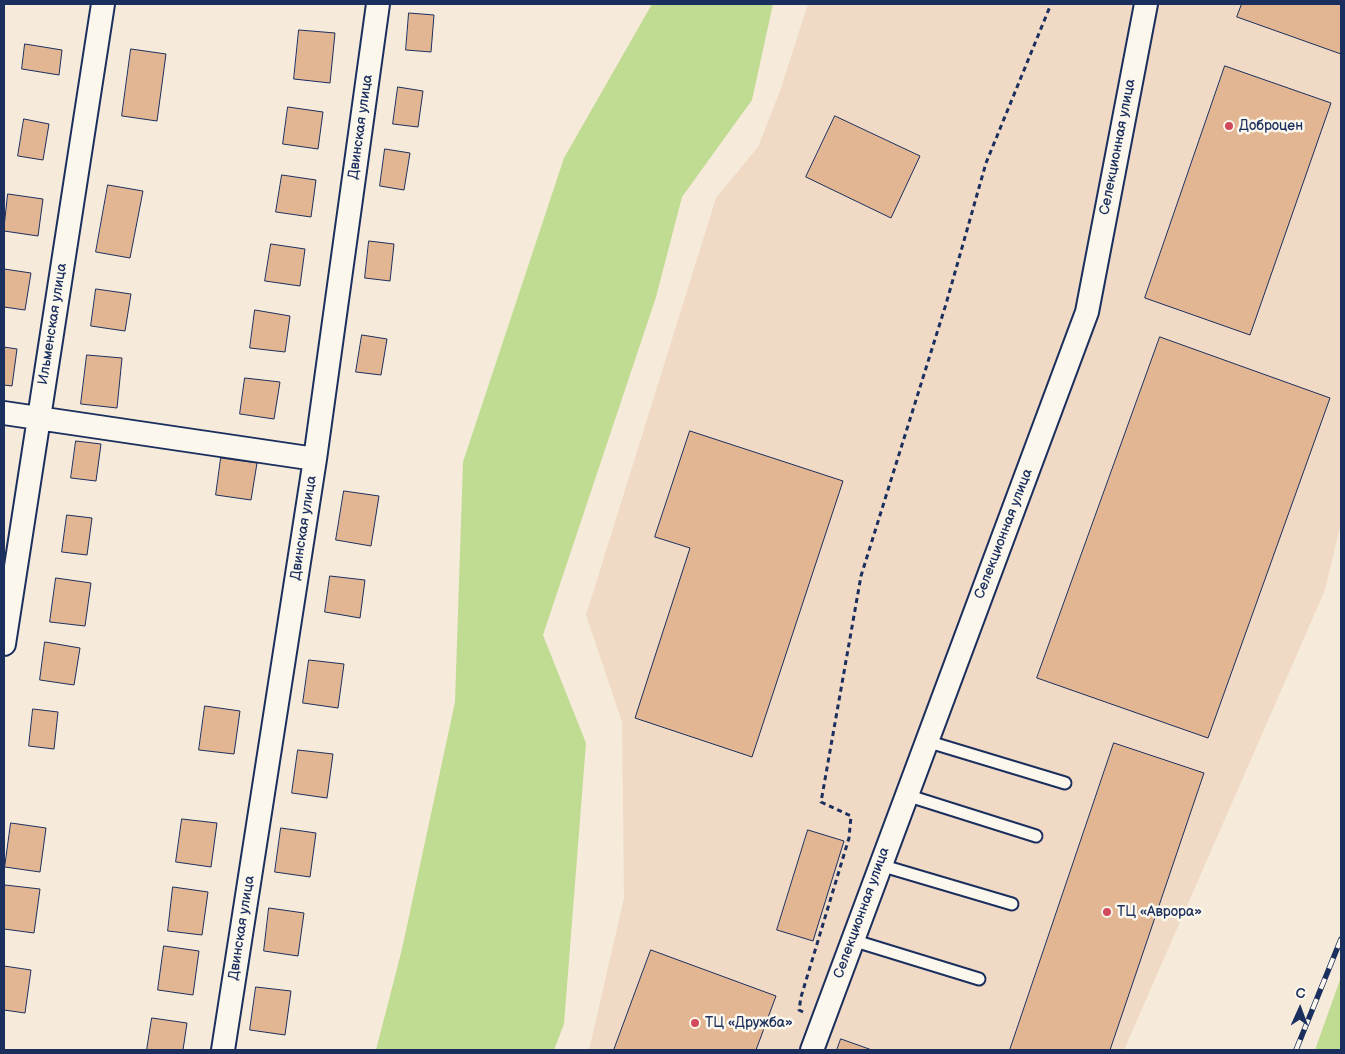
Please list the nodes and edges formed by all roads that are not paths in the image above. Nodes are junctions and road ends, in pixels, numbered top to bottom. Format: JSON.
{"nodes":[{"id":1,"x":103,"y":4,"type":"edge"},
{"id":2,"x":378,"y":4,"type":"edge"},
{"id":3,"x":1146,"y":4,"type":"edge"},
{"id":4,"x":4,"y":413,"type":"edge"},
{"id":5,"x":39,"y":418,"type":"junction"},
{"id":6,"x":315,"y":459,"type":"junction"},
{"id":7,"x":4,"y":644,"type":"edge"},
{"id":8,"x":926,"y":741,"type":"junction"},
{"id":9,"x":1065,"y":783,"type":"dead end"},
{"id":10,"x":906,"y":795,"type":"junction"},
{"id":11,"x":1036,"y":836,"type":"dead end"},
{"id":12,"x":880,"y":865,"type":"junction"},
{"id":13,"x":1012,"y":904,"type":"dead end"},
{"id":14,"x":852,"y":940,"type":"junction"},
{"id":15,"x":979,"y":979,"type":"dead end"},
{"id":16,"x":223,"y":1050,"type":"edge"},
{"id":17,"x":812,"y":1050,"type":"edge"}],
"edges":[{"from":1,"to":5,"type":"street","name":"Ильменская улица"},
{"from":2,"to":6,"type":"street","name":"Двинская улица"},
{"from":3,"to":8,"type":"street","name":"Селекционная улица"},
{"from":4,"to":5,"type":"street"},
{"from":5,"to":6,"type":"street"},
{"from":5,"to":7,"type":"street","name":"Ильменская улица"},
{"from":6,"to":16,"type":"street","name":"Двинская улица"},
{"from":8,"to":9,"type":"lane"},
{"from":8,"to":10,"type":"street","name":"Селекционная улица"},
{"from":10,"to":11,"type":"lane"},
{"from":10,"to":12,"type":"street","name":"Селекционная улица"},
{"from":12,"to":13,"type":"lane"},
{"from":12,"to":14,"type":"street","name":"Селекционная улица"},
{"from":14,"to":15,"type":"lane"},
{"from":14,"to":17,"type":"street","name":"Селекционная улица"}]}
